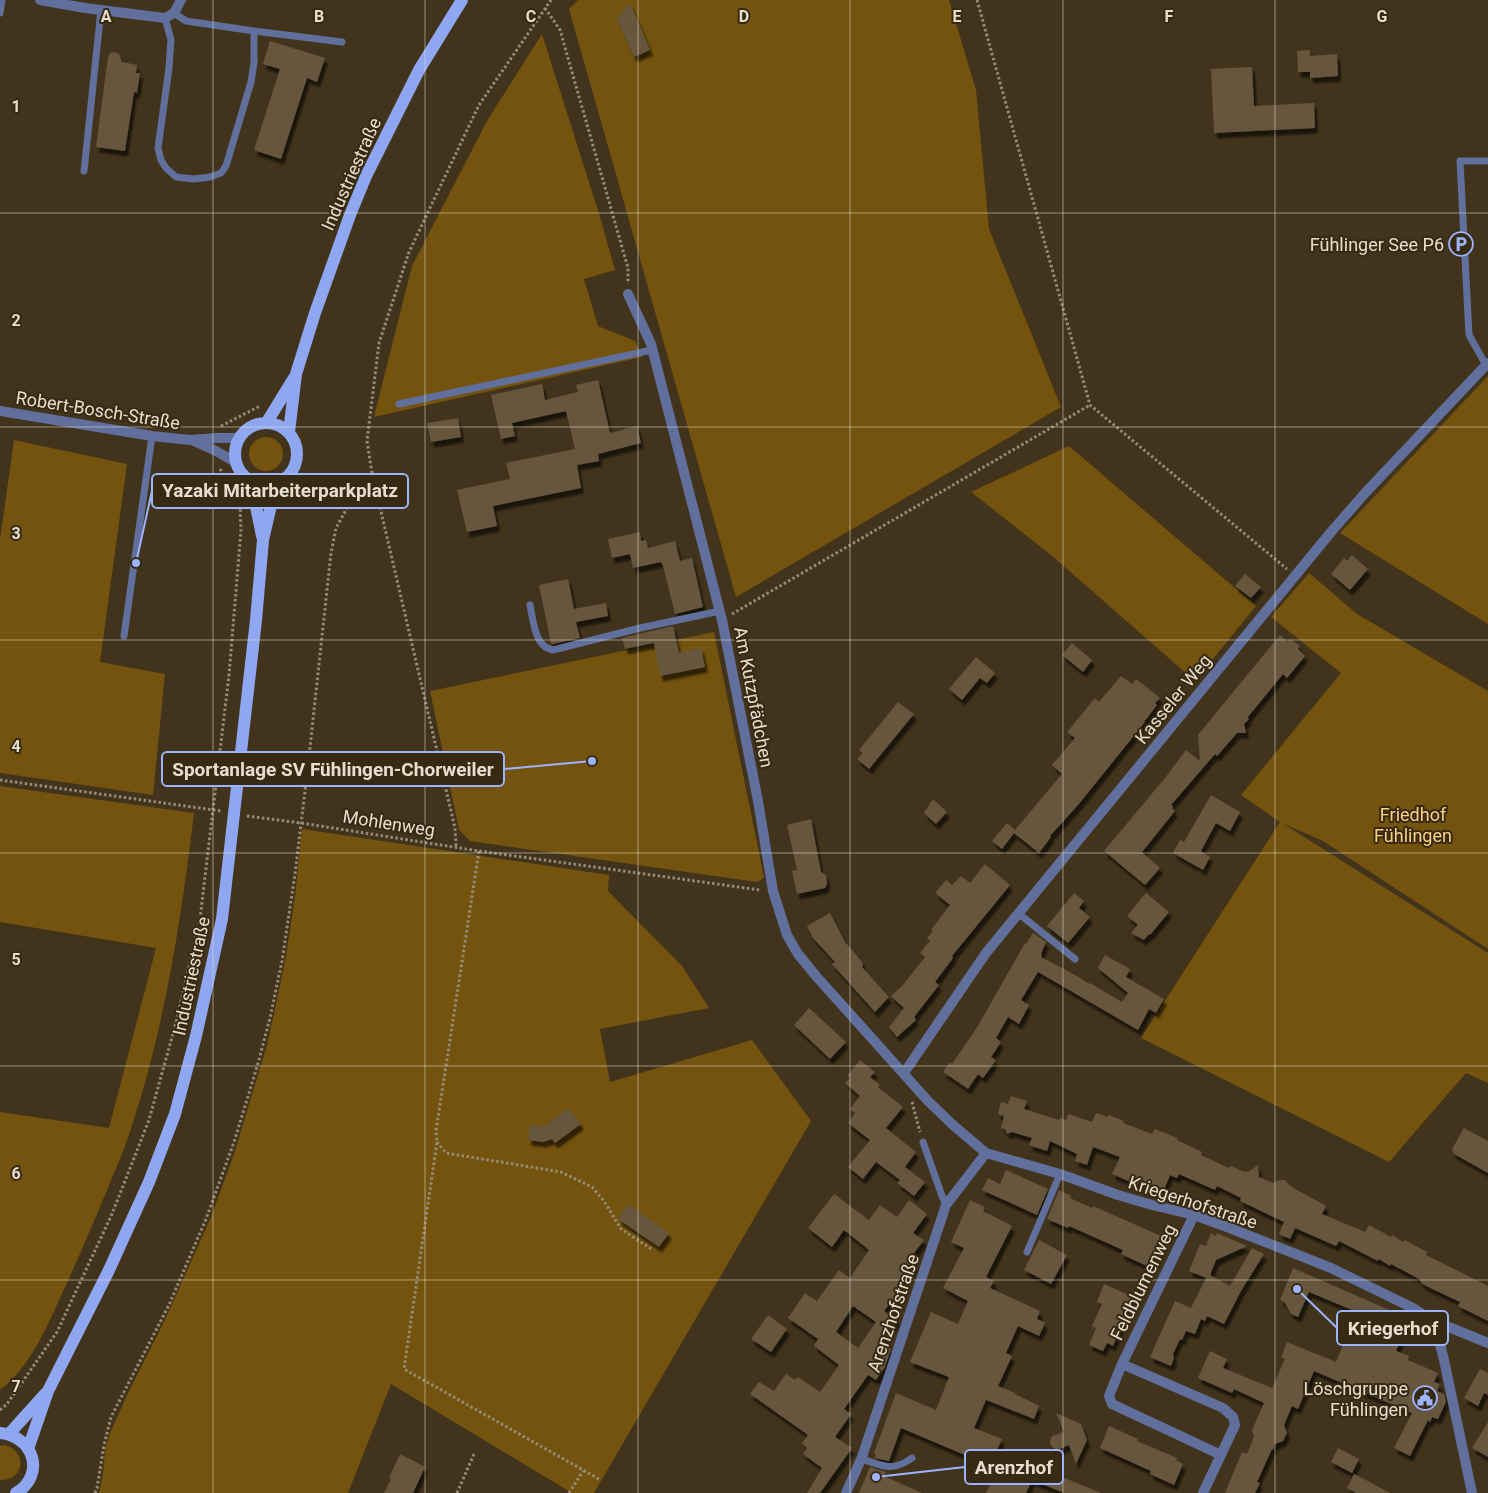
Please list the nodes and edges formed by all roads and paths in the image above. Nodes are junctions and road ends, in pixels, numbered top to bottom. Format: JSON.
{"nodes":[{"id":1,"x":2,"y":0,"type":"edge"},
{"id":2,"x":40,"y":0,"type":"edge"},
{"id":3,"x":94,"y":0,"type":"edge"},
{"id":4,"x":181,"y":0,"type":"edge"},
{"id":5,"x":462,"y":0,"type":"edge"},
{"id":6,"x":551,"y":0,"type":"edge"},
{"id":7,"x":977,"y":0,"type":"edge"},
{"id":8,"x":85,"y":8,"type":"junction"},
{"id":9,"x":545,"y":8,"type":"junction"},
{"id":10,"x":101,"y":10,"type":"junction"},
{"id":11,"x":0,"y":13,"type":"edge"},
{"id":12,"x":170,"y":16,"type":"junction"},
{"id":13,"x":254,"y":31,"type":"junction"},
{"id":14,"x":342,"y":42,"type":"dead end"},
{"id":15,"x":1488,"y":162,"type":"edge"},
{"id":16,"x":84,"y":171,"type":"dead end"},
{"id":17,"x":628,"y":294,"type":"joint"},
{"id":18,"x":652,"y":350,"type":"junction"},
{"id":19,"x":1487,"y":364,"type":"edge"},
{"id":20,"x":296,"y":374,"type":"junction"},
{"id":21,"x":399,"y":404,"type":"dead end"},
{"id":22,"x":1090,"y":405,"type":"junction"},
{"id":23,"x":0,"y":412,"type":"edge"},
{"id":24,"x":268,"y":422,"type":"junction"},
{"id":25,"x":289,"y":432,"type":"junction"},
{"id":26,"x":152,"y":436,"type":"junction"},
{"id":27,"x":238,"y":438,"type":"junction"},
{"id":28,"x":190,"y":440,"type":"junction"},
{"id":29,"x":216,"y":450,"type":"junction"},
{"id":30,"x":235,"y":462,"type":"junction"},
{"id":31,"x":372,"y":473,"type":"junction"},
{"id":32,"x":251,"y":482,"type":"junction"},
{"id":33,"x":276,"y":484,"type":"junction"},
{"id":34,"x":263,"y":540,"type":"junction"},
{"id":35,"x":1295,"y":576,"type":"junction"},
{"id":36,"x":530,"y":605,"type":"dead end"},
{"id":37,"x":721,"y":616,"type":"junction"},
{"id":38,"x":124,"y":636,"type":"dead end"},
{"id":39,"x":0,"y":780,"type":"edge"},
{"id":40,"x":214,"y":810,"type":"junction"},
{"id":41,"x":234,"y":814,"type":"junction"},
{"id":42,"x":301,"y":823,"type":"junction"},
{"id":43,"x":456,"y":847,"type":"junction"},
{"id":44,"x":479,"y":851,"type":"junction"},
{"id":45,"x":773,"y":891,"type":"junction"},
{"id":46,"x":1018,"y":913,"type":"junction"},
{"id":47,"x":1075,"y":959,"type":"dead end"},
{"id":48,"x":904,"y":1074,"type":"junction"},
{"id":49,"x":436,"y":1142,"type":"junction"},
{"id":50,"x":923,"y":1142,"type":"joint"},
{"id":51,"x":986,"y":1153,"type":"junction"},
{"id":52,"x":1060,"y":1174,"type":"junction"},
{"id":53,"x":946,"y":1205,"type":"junction"},
{"id":54,"x":1194,"y":1215,"type":"junction"},
{"id":55,"x":653,"y":1250,"type":"dead end"},
{"id":56,"x":1028,"y":1252,"type":"dead end"},
{"id":57,"x":1434,"y":1321,"type":"junction"},
{"id":58,"x":1488,"y":1344,"type":"edge"},
{"id":59,"x":1122,"y":1364,"type":"junction"},
{"id":60,"x":48,"y":1391,"type":"junction"},
{"id":61,"x":0,"y":1410,"type":"edge"},
{"id":62,"x":4,"y":1434,"type":"edge"},
{"id":63,"x":28,"y":1449,"type":"junction"},
{"id":64,"x":474,"y":1454,"type":"dead end"},
{"id":65,"x":1221,"y":1455,"type":"junction"},
{"id":66,"x":912,"y":1458,"type":"dead end"},
{"id":67,"x":861,"y":1459,"type":"junction"},
{"id":68,"x":584,"y":1470,"type":"junction"},
{"id":69,"x":599,"y":1479,"type":"dead end"},
{"id":70,"x":16,"y":1493,"type":"edge"},
{"id":71,"x":95,"y":1493,"type":"edge"},
{"id":72,"x":457,"y":1493,"type":"edge"},
{"id":73,"x":568,"y":1493,"type":"edge"},
{"id":74,"x":846,"y":1493,"type":"edge"},
{"id":75,"x":1203,"y":1493,"type":"edge"},
{"id":76,"x":1472,"y":1493,"type":"edge"}],
"edges":[{"from":1,"to":11,"type":"lane"},
{"from":2,"to":8,"type":"street"},
{"from":3,"to":8,"type":"street"},
{"from":4,"to":12,"type":"street"},
{"from":5,"to":20,"type":"main road","name":"Industriestraße"},
{"from":6,"to":9,"type":"path"},
{"from":7,"to":22,"type":"path"},
{"from":8,"to":10,"type":"street"},
{"from":9,"to":17,"type":"path"},
{"from":9,"to":31,"type":"path"},
{"from":10,"to":12,"type":"street"},
{"from":10,"to":16,"type":"lane"},
{"from":12,"to":13,"type":"lane"},
{"from":12,"to":13,"type":"lane"},
{"from":13,"to":14,"type":"lane"},
{"from":15,"to":19,"type":"lane"},
{"from":17,"to":18,"type":"street","name":"Am Kutzpfädchen"},
{"from":18,"to":21,"type":"lane"},
{"from":18,"to":37,"type":"street","name":"Am Kutzpfädchen"},
{"from":19,"to":35,"type":"street","name":"Kasseler Weg"},
{"from":20,"to":24,"type":"main road","name":"Industriestraße"},
{"from":20,"to":25,"type":"main road","name":"Industriestraße"},
{"from":22,"to":35,"type":"path"},
{"from":22,"to":37,"type":"path"},
{"from":23,"to":26,"type":"street","name":"Robert-Bosch-Straße"},
{"from":24,"to":25,"type":"main road"},
{"from":24,"to":27,"type":"main road"},
{"from":25,"to":33,"type":"main road"},
{"from":26,"to":28,"type":"street","name":"Robert-Bosch-Straße"},
{"from":26,"to":38,"type":"lane"},
{"from":27,"to":28,"type":"street","name":"Robert-Bosch-Straße"},
{"from":27,"to":30,"type":"main road"},
{"from":28,"to":29,"type":"street","name":"Robert-Bosch-Straße"},
{"from":29,"to":30,"type":"street","name":"Robert-Bosch-Straße"},
{"from":29,"to":40,"type":"path"},
{"from":30,"to":32,"type":"main road"},
{"from":31,"to":42,"type":"path"},
{"from":31,"to":43,"type":"path"},
{"from":32,"to":33,"type":"main road"},
{"from":32,"to":34,"type":"main road","name":"Industriestraße"},
{"from":33,"to":34,"type":"main road","name":"Industriestraße"},
{"from":34,"to":41,"type":"main road","name":"Industriestraße"},
{"from":35,"to":46,"type":"street","name":"Kasseler Weg"},
{"from":36,"to":37,"type":"lane"},
{"from":37,"to":45,"type":"street","name":"Am Kutzpfädchen"},
{"from":39,"to":40,"type":"path","name":"Mohlenweg"},
{"from":40,"to":41,"type":"path","name":"Mohlenweg"},
{"from":40,"to":61,"type":"path"},
{"from":41,"to":42,"type":"path","name":"Mohlenweg"},
{"from":41,"to":60,"type":"main road","name":"Industriestraße"},
{"from":42,"to":43,"type":"path","name":"Mohlenweg"},
{"from":42,"to":71,"type":"path"},
{"from":43,"to":44,"type":"path","name":"Mohlenweg"},
{"from":44,"to":45,"type":"path","name":"Mohlenweg"},
{"from":44,"to":49,"type":"path"},
{"from":45,"to":48,"type":"street","name":"Am Kutzpfädchen"},
{"from":46,"to":47,"type":"lane"},
{"from":46,"to":48,"type":"street","name":"Kasseler Weg"},
{"from":48,"to":50,"type":"path"},
{"from":48,"to":51,"type":"street","name":"Kriegerhofstraße"},
{"from":49,"to":55,"type":"path"},
{"from":49,"to":68,"type":"path"},
{"from":50,"to":53,"type":"lane"},
{"from":51,"to":52,"type":"street","name":"Kriegerhofstraße"},
{"from":51,"to":53,"type":"street","name":"Arenzhofstraße"},
{"from":52,"to":54,"type":"street","name":"Kriegerhofstraße"},
{"from":52,"to":56,"type":"lane"},
{"from":53,"to":67,"type":"street","name":"Arenzhofstraße"},
{"from":54,"to":57,"type":"street","name":"Kriegerhofstraße"},
{"from":54,"to":59,"type":"street","name":"Feldblumenweg"},
{"from":57,"to":58,"type":"street","name":"Kriegerhofstraße"},
{"from":57,"to":76,"type":"street"},
{"from":59,"to":65,"type":"street","name":"Feldblumenweg"},
{"from":59,"to":65,"type":"street","name":"Feldblumenweg"},
{"from":60,"to":62,"type":"main road","name":"Industriestraße"},
{"from":60,"to":63,"type":"main road","name":"Industriestraße"},
{"from":62,"to":63,"type":"main road"},
{"from":63,"to":70,"type":"main road"},
{"from":64,"to":72,"type":"path"},
{"from":65,"to":75,"type":"street","name":"Feldblumenweg"},
{"from":66,"to":67,"type":"lane"},
{"from":67,"to":74,"type":"street","name":"Arenzhofstraße"},
{"from":68,"to":69,"type":"path"},
{"from":68,"to":73,"type":"path"}]}
